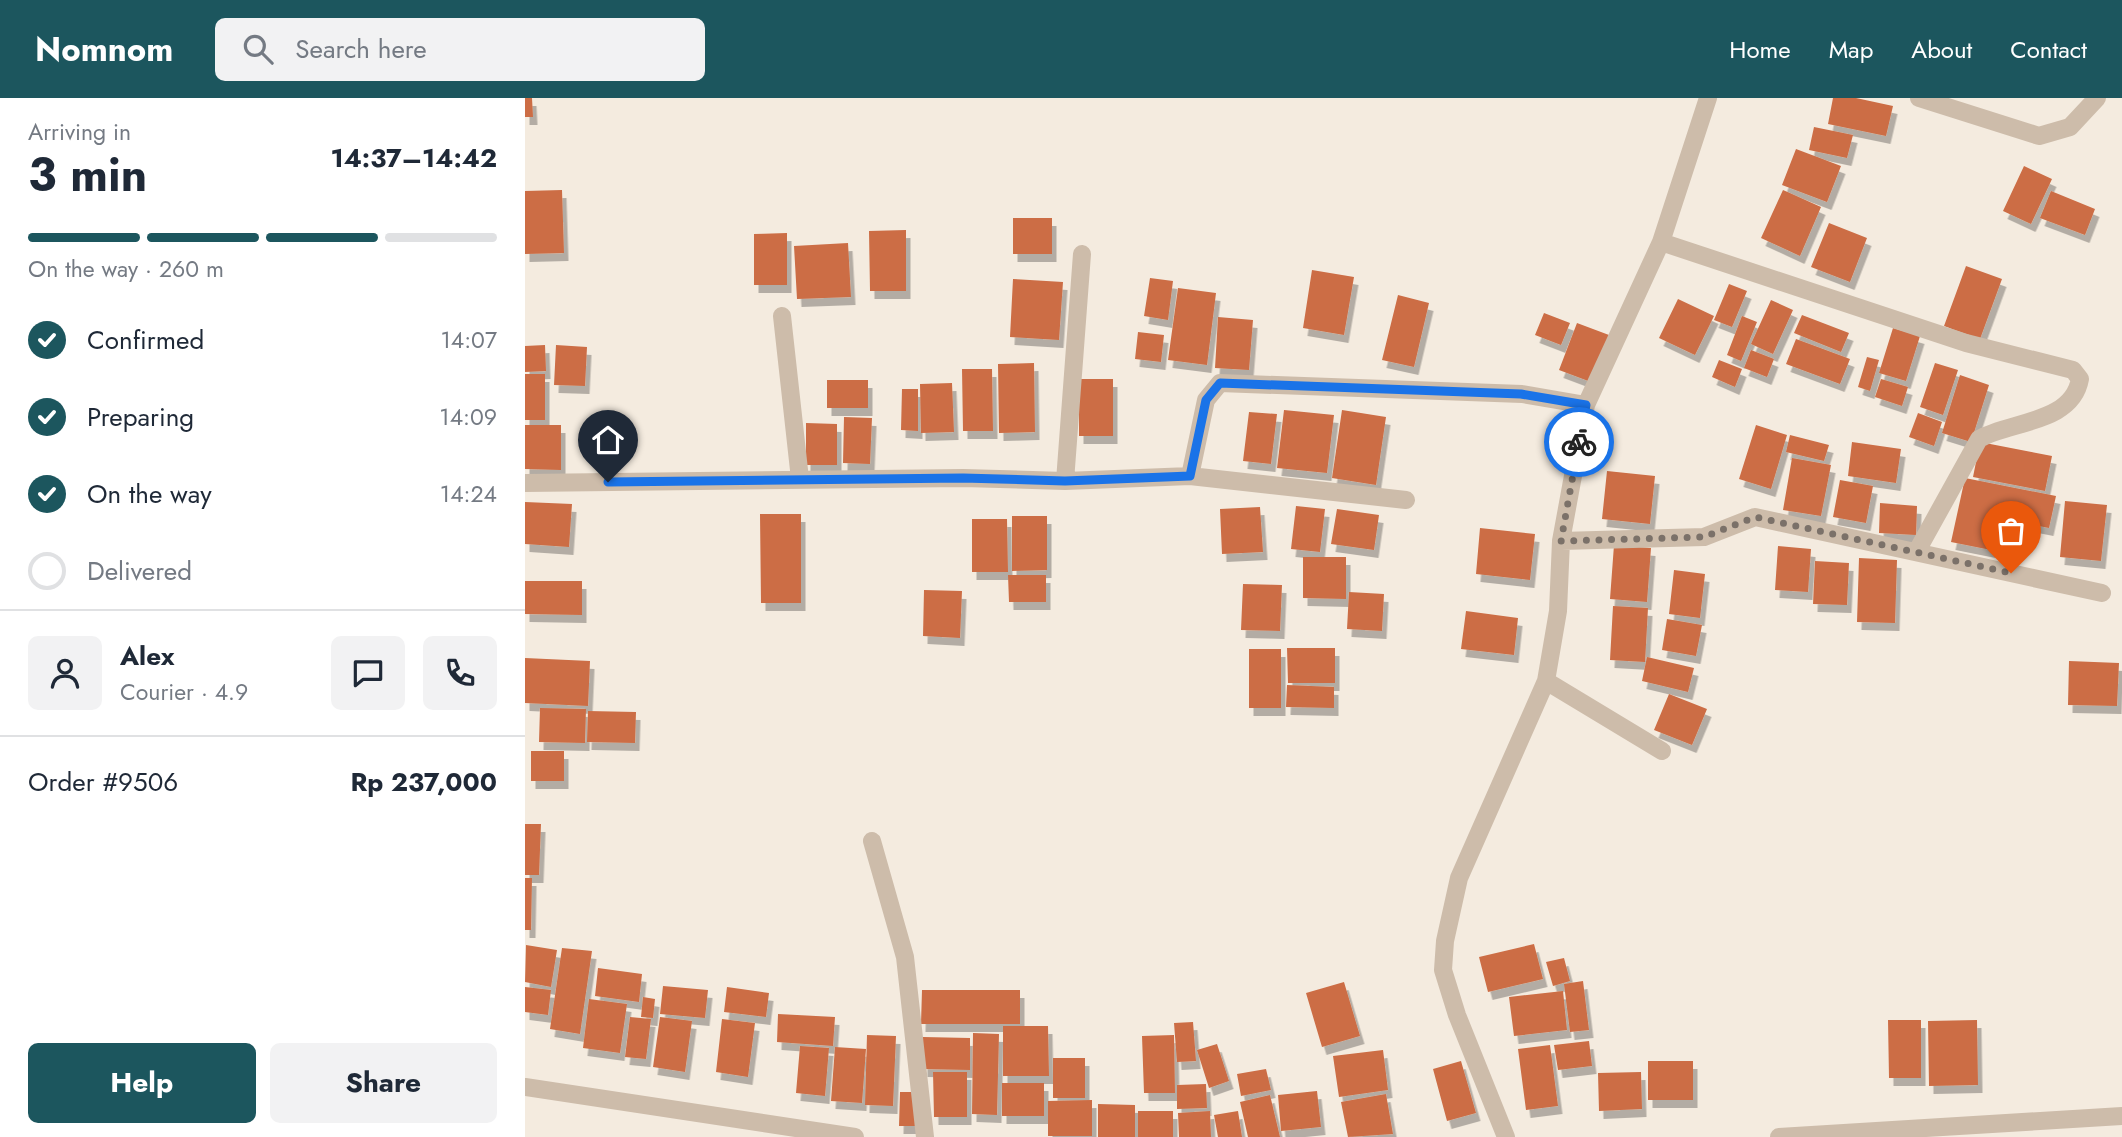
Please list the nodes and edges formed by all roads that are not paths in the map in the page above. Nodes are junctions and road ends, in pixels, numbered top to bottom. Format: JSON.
{"nodes":[{"id":1,"x":1708,"y":98,"type":"edge"},
{"id":2,"x":1919,"y":98,"type":"edge"},
{"id":3,"x":2097,"y":98,"type":"edge"},
{"id":4,"x":1661,"y":242,"type":"junction"},
{"id":5,"x":1082,"y":254,"type":"dead end"},
{"id":6,"x":782,"y":316,"type":"dead end"},
{"id":7,"x":1586,"y":405,"type":"junction"},
{"id":8,"x":1190,"y":476,"type":"junction"},
{"id":9,"x":800,"y":479,"type":"junction"},
{"id":10,"x":1065,"y":481,"type":"junction"},
{"id":11,"x":525,"y":483,"type":"edge"},
{"id":12,"x":1406,"y":500,"type":"dead end"},
{"id":13,"x":1561,"y":541,"type":"junction"},
{"id":14,"x":1917,"y":551,"type":"junction"},
{"id":15,"x":2102,"y":593,"type":"dead end"},
{"id":16,"x":1546,"y":681,"type":"junction"},
{"id":17,"x":1662,"y":751,"type":"dead end"},
{"id":18,"x":871,"y":841,"type":"dead end"},
{"id":19,"x":525,"y":1087,"type":"edge"},
{"id":20,"x":2122,"y":1115,"type":"edge"},
{"id":21,"x":855,"y":1137,"type":"edge"},
{"id":22,"x":925,"y":1137,"type":"edge"},
{"id":23,"x":1506,"y":1137,"type":"edge"},
{"id":24,"x":1779,"y":1137,"type":"edge"}],
"edges":[{"from":1,"to":4,"type":"street"},
{"from":2,"to":3,"type":"street"},
{"from":4,"to":7,"type":"street"},
{"from":4,"to":14,"type":"street"},
{"from":5,"to":10,"type":"street"},
{"from":6,"to":9,"type":"street"},
{"from":7,"to":8,"type":"street"},
{"from":7,"to":13,"type":"street"},
{"from":8,"to":10,"type":"street"},
{"from":8,"to":12,"type":"street"},
{"from":9,"to":10,"type":"street"},
{"from":9,"to":11,"type":"street"},
{"from":13,"to":14,"type":"street"},
{"from":13,"to":16,"type":"street"},
{"from":14,"to":15,"type":"street"},
{"from":16,"to":17,"type":"street"},
{"from":16,"to":23,"type":"street"},
{"from":18,"to":22,"type":"street"},
{"from":19,"to":21,"type":"street"},
{"from":20,"to":24,"type":"street"}]}
